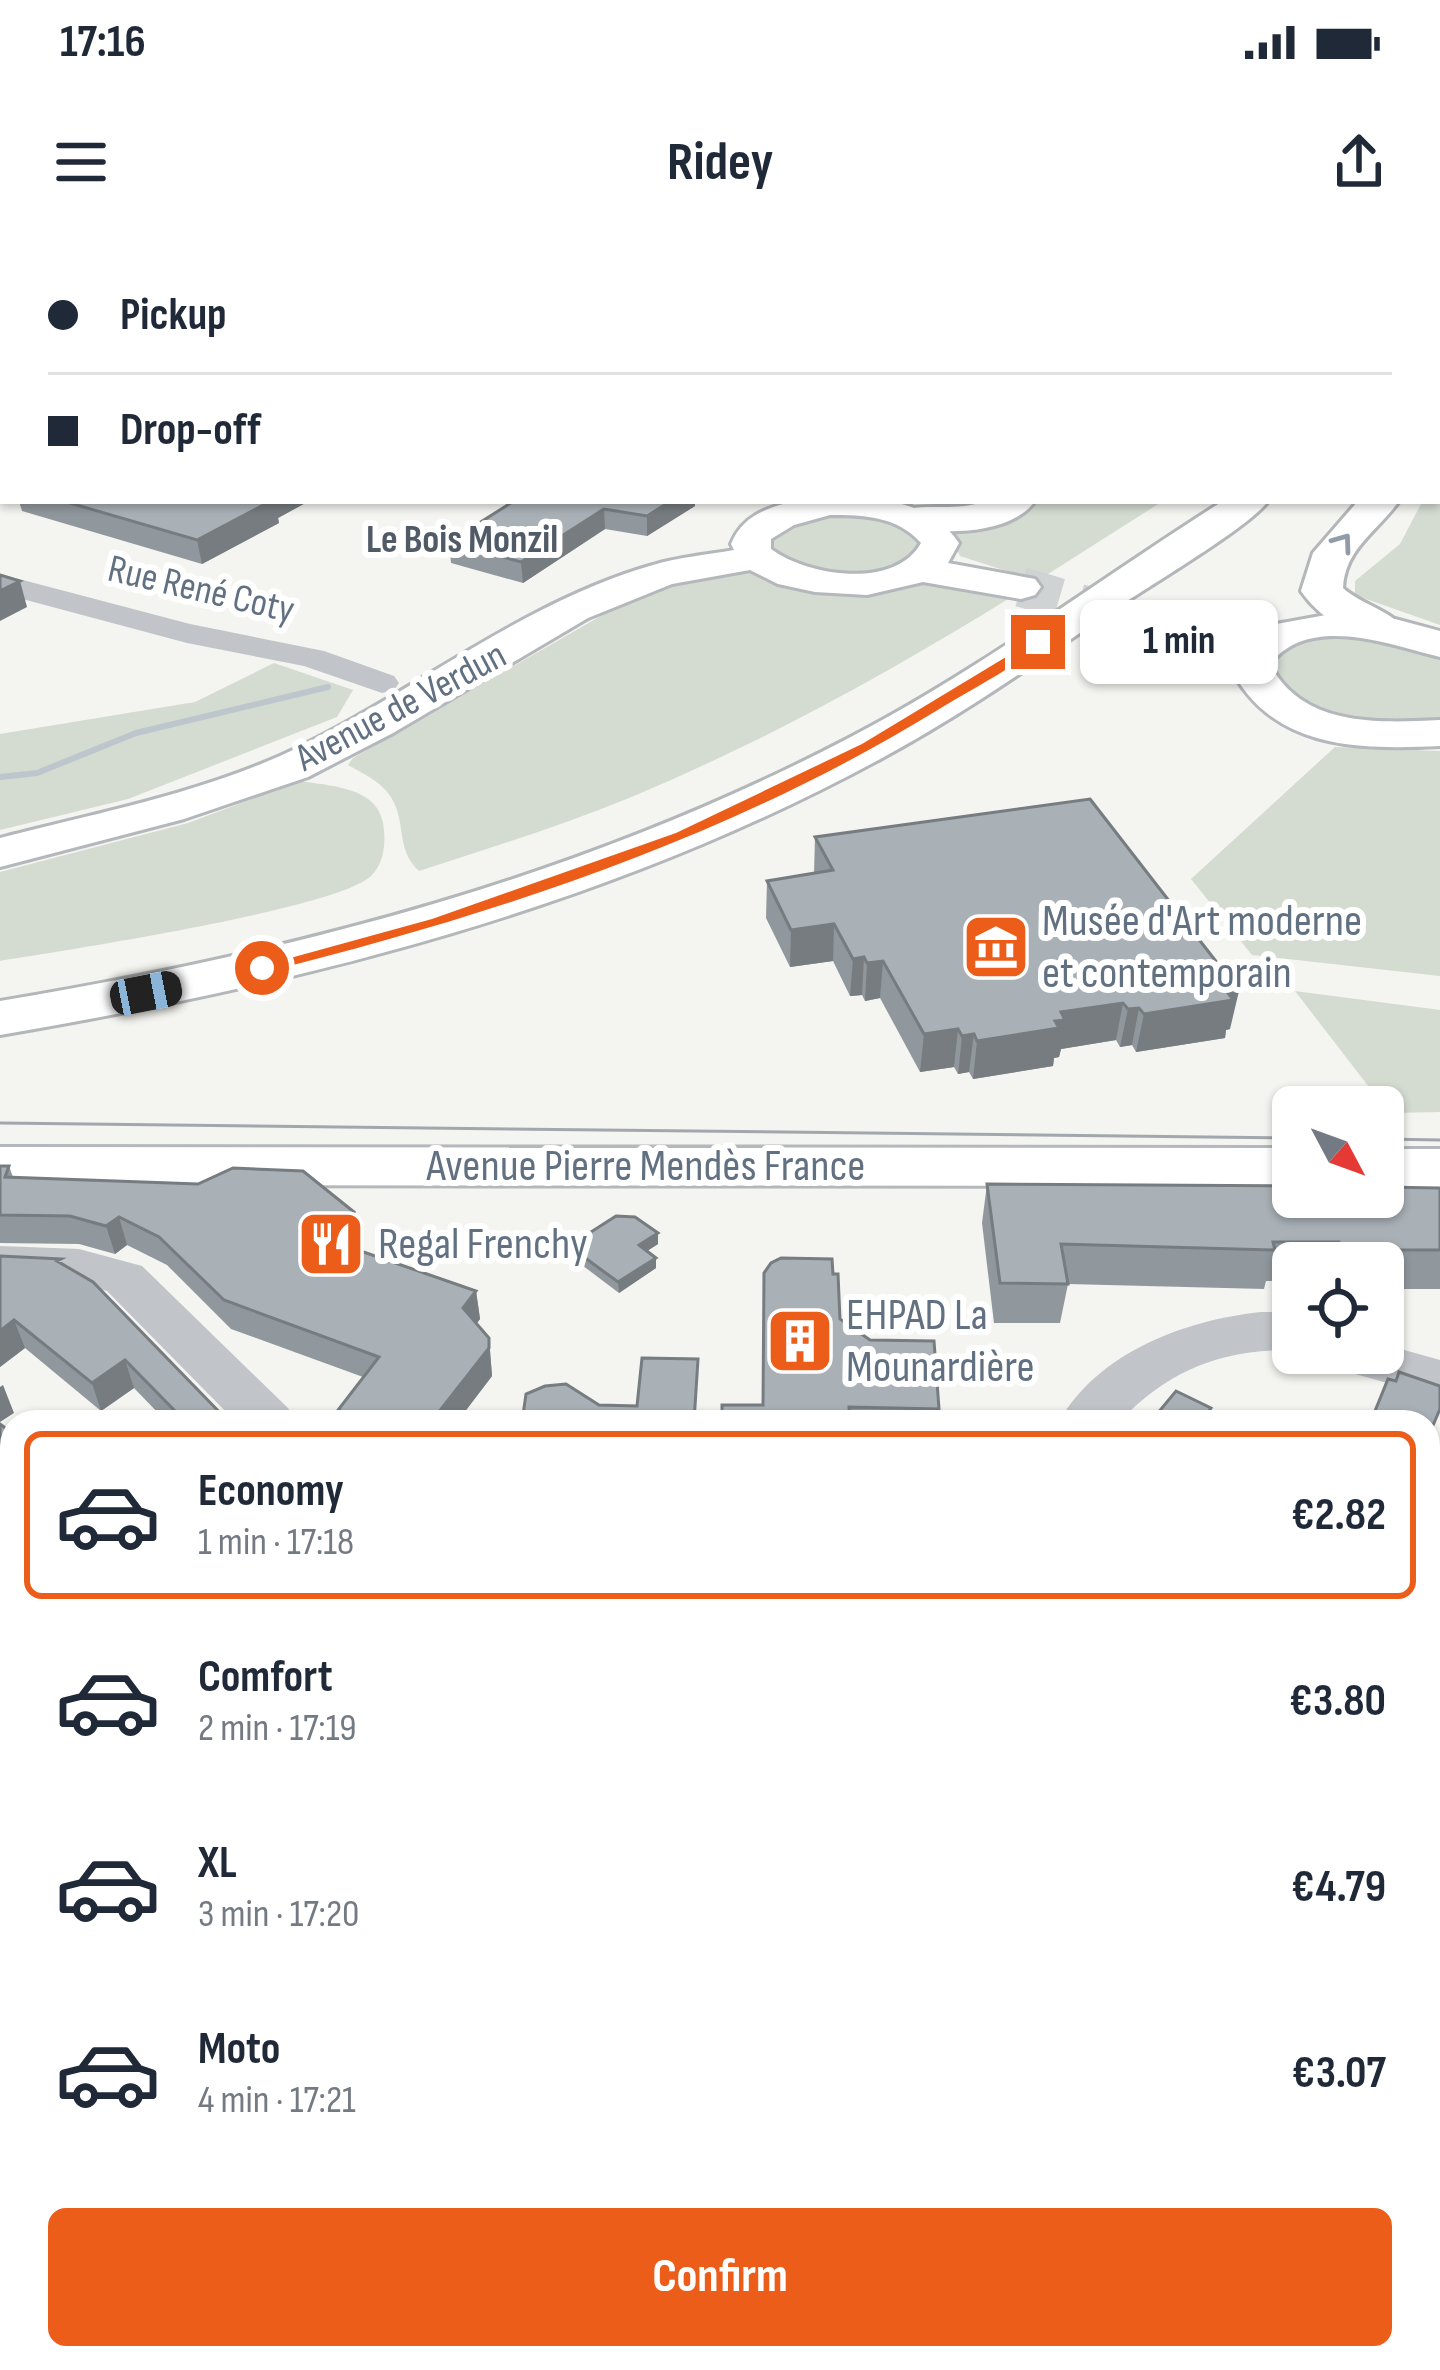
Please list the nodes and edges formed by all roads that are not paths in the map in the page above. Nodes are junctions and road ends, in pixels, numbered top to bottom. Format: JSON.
{"nodes":[{"id":1,"x":825,"y":504,"type":"edge"},
{"id":2,"x":841,"y":504,"type":"edge"},
{"id":3,"x":1009,"y":504,"type":"edge"},
{"id":4,"x":1191,"y":504,"type":"edge"},
{"id":5,"x":1244,"y":504,"type":"edge"},
{"id":6,"x":1377,"y":504,"type":"edge"},
{"id":7,"x":896,"y":510,"type":"edge"},
{"id":8,"x":758,"y":557,"type":"junction"},
{"id":9,"x":0,"y":583,"type":"edge"},
{"id":10,"x":1382,"y":628,"type":"junction"},
{"id":11,"x":1440,"y":645,"type":"edge"},
{"id":12,"x":380,"y":704,"type":"junction"},
{"id":13,"x":1440,"y":733,"type":"edge"},
{"id":14,"x":12,"y":848,"type":"edge"},
{"id":15,"x":0,"y":982,"type":"edge"},
{"id":16,"x":0,"y":1018,"type":"edge"},
{"id":17,"x":0,"y":1166,"type":"edge"},
{"id":18,"x":1272,"y":1167,"type":"edge"},
{"id":19,"x":1404,"y":1168,"type":"edge"},
{"id":20,"x":1440,"y":1168,"type":"edge"},
{"id":21,"x":0,"y":1263,"type":"edge"},
{"id":22,"x":1272,"y":1334,"type":"edge"},
{"id":23,"x":1404,"y":1349,"type":"edge"},
{"id":24,"x":1272,"y":1351,"type":"edge"},
{"id":25,"x":1440,"y":1360,"type":"edge"},
{"id":26,"x":1404,"y":1369,"type":"edge"},
{"id":27,"x":1440,"y":1379,"type":"edge"},
{"id":28,"x":257,"y":1410,"type":"edge"},
{"id":29,"x":1098,"y":1410,"type":"edge"},
{"id":30,"x":1131,"y":1410,"type":"edge"}],
"edges":[{"from":1,"to":8,"type":"main road"},
{"from":2,"to":7,"type":"main road"},
{"from":3,"to":7,"type":"highway"},
{"from":4,"to":15,"type":"highway"},
{"from":5,"to":16,"type":"highway"},
{"from":10,"to":6,"type":"highway","one_way":true},
{"from":7,"to":8,"type":"main road"},
{"from":8,"to":12,"type":"main road","name":"Avenue de Verdun"},
{"from":9,"to":12,"type":"street","name":"Rue René Coty"},
{"from":10,"to":11,"type":"main road"},
{"from":10,"to":13,"type":"main road"},
{"from":12,"to":14,"type":"main road","name":"Avenue de Verdun"},
{"from":17,"to":18,"type":"main road","name":"Avenue Pierre Mendès France"},
{"from":19,"to":20,"type":"main road"},
{"from":21,"to":28,"type":"street"},
{"from":22,"to":29,"type":"street"},
{"from":23,"to":25,"type":"street"},
{"from":24,"to":30,"type":"street"},
{"from":26,"to":27,"type":"street"}]}
